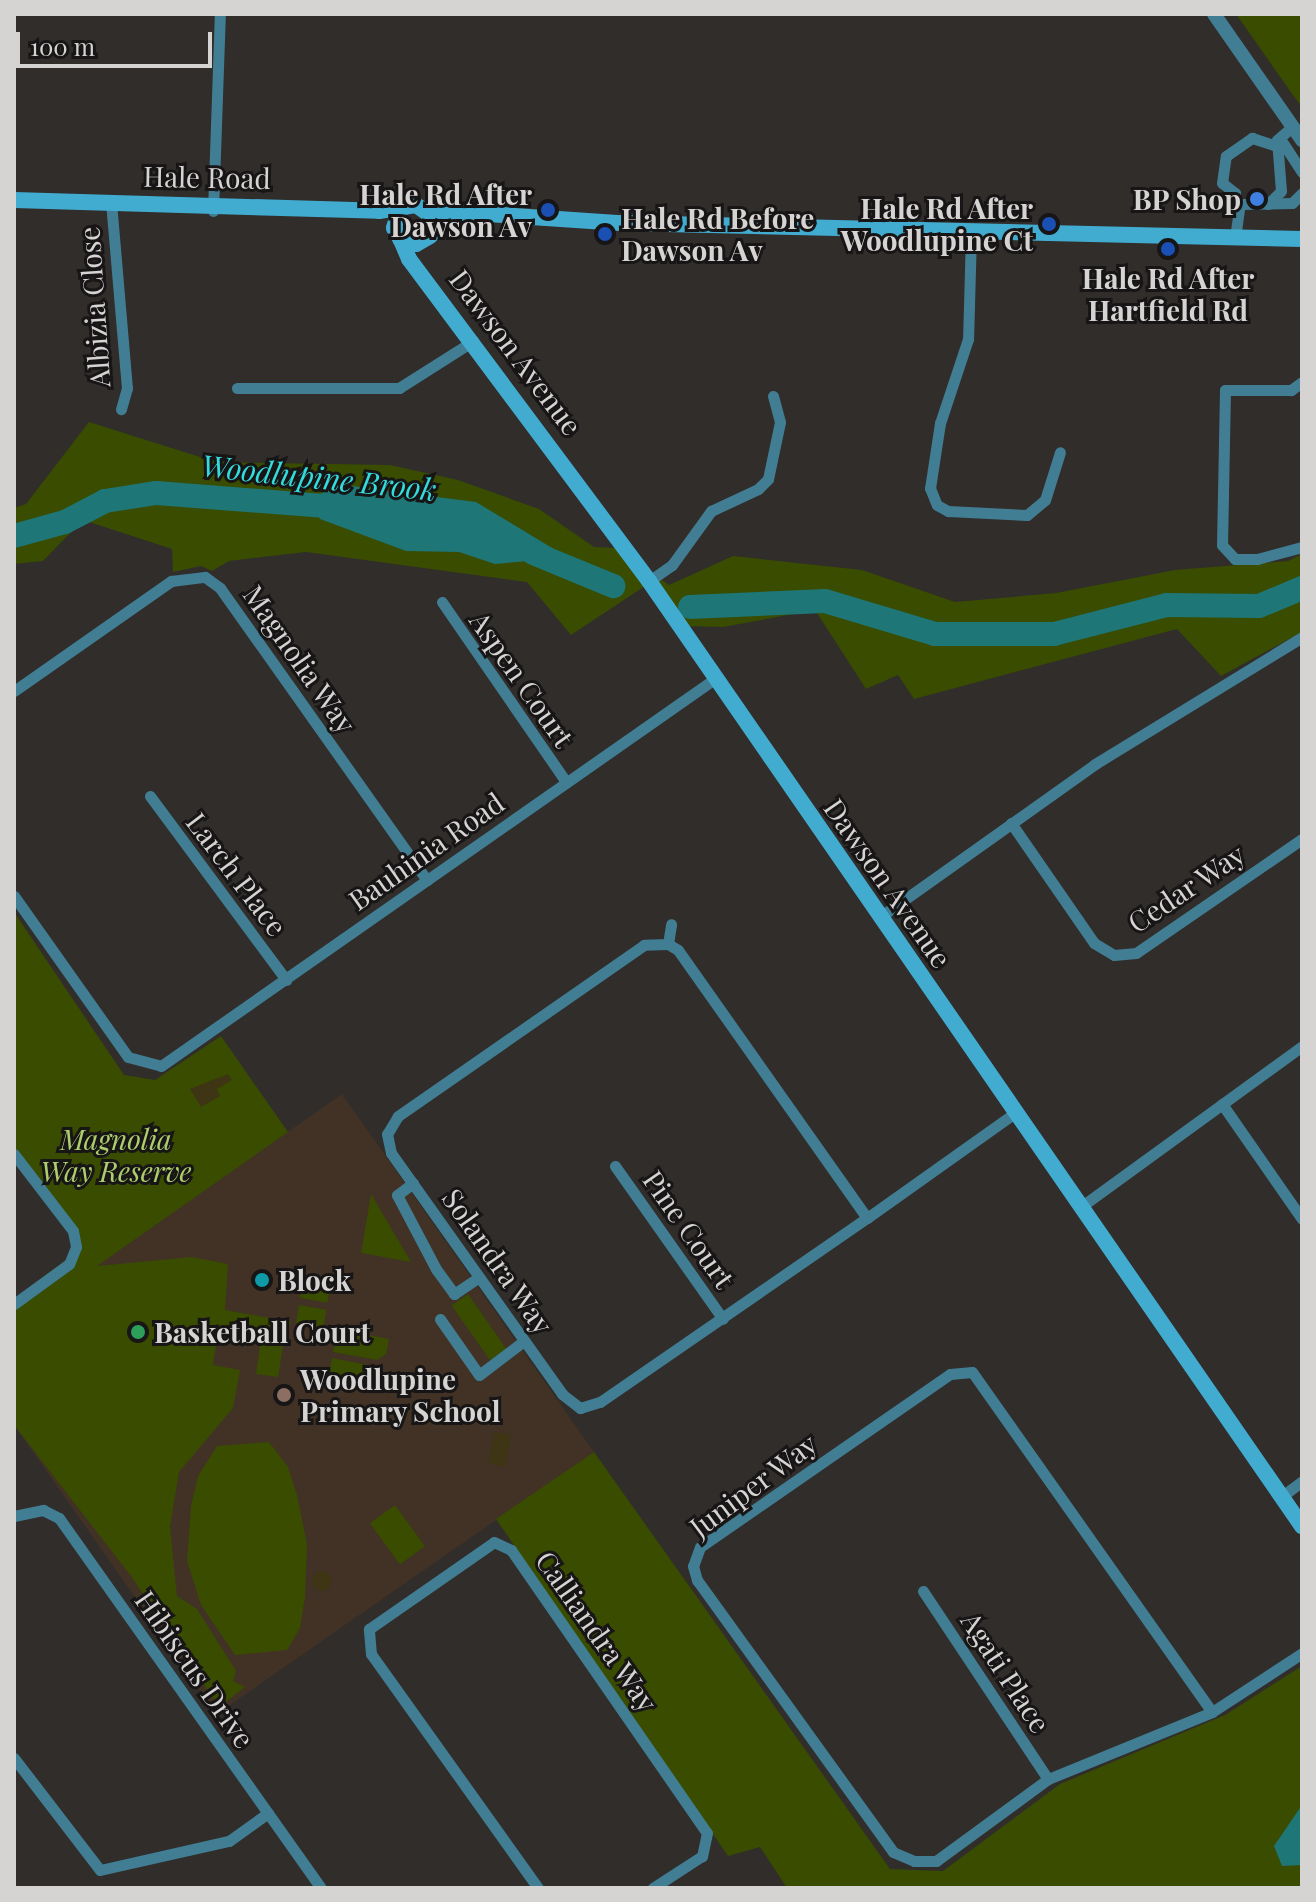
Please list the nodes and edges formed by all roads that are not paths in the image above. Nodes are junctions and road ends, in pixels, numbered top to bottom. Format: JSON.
{"nodes":[{"id":1,"x":220,"y":14,"type":"edge"},
{"id":2,"x":1214,"y":14,"type":"edge"},
{"id":3,"x":1288,"y":130,"type":"junction"},
{"id":4,"x":1302,"y":140,"type":"edge"},
{"id":5,"x":1281,"y":146,"type":"junction"},
{"id":6,"x":1302,"y":172,"type":"edge"},
{"id":7,"x":1302,"y":193,"type":"edge"},
{"id":8,"x":14,"y":200,"type":"edge"},
{"id":9,"x":1268,"y":204,"type":"junction"},
{"id":10,"x":111,"y":206,"type":"junction"},
{"id":11,"x":213,"y":208,"type":"junction"},
{"id":12,"x":14,"y":209,"type":"edge"},
{"id":13,"x":428,"y":210,"type":"junction"},
{"id":14,"x":399,"y":211,"type":"junction"},
{"id":15,"x":1235,"y":212,"type":"junction"},
{"id":16,"x":486,"y":216,"type":"junction"},
{"id":17,"x":431,"y":233,"type":"junction"},
{"id":18,"x":397,"y":234,"type":"junction"},
{"id":19,"x":971,"y":234,"type":"junction"},
{"id":20,"x":1235,"y":238,"type":"junction"},
{"id":21,"x":1299,"y":238,"type":"edge"},
{"id":22,"x":426,"y":275,"type":"junction"},
{"id":23,"x":473,"y":341,"type":"junction"},
{"id":24,"x":1302,"y":382,"type":"edge"},
{"id":25,"x":237,"y":388,"type":"dead end"},
{"id":26,"x":773,"y":396,"type":"dead end"},
{"id":27,"x":121,"y":409,"type":"dead end"},
{"id":28,"x":1060,"y":452,"type":"dead end"},
{"id":29,"x":1302,"y":547,"type":"edge"},
{"id":30,"x":649,"y":581,"type":"junction"},
{"id":31,"x":442,"y":602,"type":"dead end"},
{"id":32,"x":1302,"y":637,"type":"edge"},
{"id":33,"x":716,"y":678,"type":"junction"},
{"id":34,"x":14,"y":691,"type":"edge"},
{"id":35,"x":566,"y":782,"type":"junction"},
{"id":36,"x":150,"y":796,"type":"dead end"},
{"id":37,"x":1011,"y":823,"type":"junction"},
{"id":38,"x":1302,"y":839,"type":"edge"},
{"id":39,"x":427,"y":880,"type":"junction"},
{"id":40,"x":14,"y":896,"type":"edge"},
{"id":41,"x":880,"y":917,"type":"junction"},
{"id":42,"x":671,"y":924,"type":"dead end"},
{"id":43,"x":668,"y":944,"type":"junction"},
{"id":44,"x":286,"y":980,"type":"junction"},
{"id":45,"x":1302,"y":1046,"type":"edge"},
{"id":46,"x":1222,"y":1104,"type":"junction"},
{"id":47,"x":1015,"y":1113,"type":"junction"},
{"id":48,"x":14,"y":1154,"type":"edge"},
{"id":49,"x":615,"y":1166,"type":"dead end"},
{"id":50,"x":413,"y":1183,"type":"junction"},
{"id":51,"x":1082,"y":1206,"type":"junction"},
{"id":52,"x":867,"y":1218,"type":"junction"},
{"id":53,"x":1302,"y":1219,"type":"edge"},
{"id":54,"x":479,"y":1277,"type":"junction"},
{"id":55,"x":14,"y":1304,"type":"edge"},
{"id":56,"x":440,"y":1319,"type":"dead end"},
{"id":57,"x":723,"y":1319,"type":"junction"},
{"id":58,"x":524,"y":1341,"type":"junction"},
{"id":59,"x":1302,"y":1481,"type":"edge"},
{"id":60,"x":1281,"y":1497,"type":"junction"},
{"id":61,"x":14,"y":1516,"type":"edge"},
{"id":62,"x":1302,"y":1526,"type":"edge"},
{"id":63,"x":923,"y":1591,"type":"dead end"},
{"id":64,"x":1302,"y":1653,"type":"edge"},
{"id":65,"x":1212,"y":1712,"type":"junction"},
{"id":66,"x":14,"y":1758,"type":"edge"},
{"id":67,"x":1048,"y":1779,"type":"junction"},
{"id":68,"x":268,"y":1813,"type":"junction"},
{"id":69,"x":321,"y":1888,"type":"edge"},
{"id":70,"x":538,"y":1888,"type":"edge"},
{"id":71,"x":653,"y":1888,"type":"edge"}],
"edges":[{"from":1,"to":11,"type":"street"},
{"from":2,"to":3,"type":"street"},
{"from":3,"to":4,"type":"street"},
{"from":3,"to":5,"type":"street"},
{"from":5,"to":6,"type":"street"},
{"from":5,"to":9,"type":"street"},
{"from":5,"to":15,"type":"street"},
{"from":7,"to":9,"type":"street"},
{"from":8,"to":10,"type":"main road","name":"Hale Road"},
{"from":9,"to":15,"type":"street"},
{"from":10,"to":11,"type":"main road","name":"Hale Road"},
{"from":10,"to":12,"type":"main road","name":"Hale Road"},
{"from":10,"to":27,"type":"street","name":"Albizia Close"},
{"from":11,"to":14,"type":"main road","name":"Hale Road"},
{"from":11,"to":18,"type":"main road","name":"Hale Road"},
{"from":13,"to":14,"type":"main road"},
{"from":13,"to":16,"type":"main road"},
{"from":13,"to":17,"type":"main road"},
{"from":14,"to":18,"type":"main road"},
{"from":15,"to":20,"type":"street"},
{"from":16,"to":17,"type":"main road"},
{"from":16,"to":19,"type":"main road"},
{"from":17,"to":18,"type":"main road"},
{"from":17,"to":22,"type":"main road","name":"Dawson Avenue"},
{"from":18,"to":22,"type":"main road","name":"Dawson Avenue"},
{"from":19,"to":20,"type":"main road"},
{"from":19,"to":28,"type":"street"},
{"from":20,"to":21,"type":"main road"},
{"from":22,"to":23,"type":"main road","name":"Dawson Avenue"},
{"from":23,"to":25,"type":"street"},
{"from":23,"to":30,"type":"main road","name":"Dawson Avenue"},
{"from":24,"to":29,"type":"street"},
{"from":26,"to":30,"type":"street"},
{"from":30,"to":33,"type":"main road","name":"Dawson Avenue"},
{"from":31,"to":35,"type":"street","name":"Aspen Court"},
{"from":32,"to":37,"type":"street"},
{"from":33,"to":35,"type":"street","name":"Bauhinia Road"},
{"from":33,"to":41,"type":"main road","name":"Dawson Avenue"},
{"from":34,"to":39,"type":"street","name":"Magnolia Way"},
{"from":35,"to":39,"type":"street","name":"Bauhinia Road"},
{"from":36,"to":44,"type":"street","name":"Larch Place"},
{"from":37,"to":38,"type":"street","name":"Cedar Way"},
{"from":37,"to":41,"type":"street"},
{"from":39,"to":44,"type":"street","name":"Bauhinia Road"},
{"from":40,"to":44,"type":"street","name":"Bauhinia Road"},
{"from":41,"to":47,"type":"main road","name":"Dawson Avenue"},
{"from":42,"to":43,"type":"street"},
{"from":43,"to":50,"type":"street","name":"Solandra Way"},
{"from":43,"to":52,"type":"street"},
{"from":45,"to":46,"type":"street"},
{"from":46,"to":51,"type":"street"},
{"from":46,"to":53,"type":"street"},
{"from":47,"to":51,"type":"main road","name":"Dawson Avenue"},
{"from":47,"to":52,"type":"street","name":"Solandra Way"},
{"from":48,"to":55,"type":"street"},
{"from":49,"to":57,"type":"street","name":"Pine Court"},
{"from":50,"to":54,"type":"street","name":"Solandra Way"},
{"from":50,"to":54,"type":"street"},
{"from":51,"to":60,"type":"main road","name":"Dawson Avenue"},
{"from":52,"to":57,"type":"street","name":"Solandra Way"},
{"from":54,"to":58,"type":"street","name":"Solandra Way"},
{"from":56,"to":58,"type":"street"},
{"from":57,"to":58,"type":"street","name":"Solandra Way"},
{"from":59,"to":60,"type":"street"},
{"from":60,"to":62,"type":"main road","name":"Dawson Avenue"},
{"from":61,"to":68,"type":"street","name":"Hibiscus Drive"},
{"from":63,"to":67,"type":"street","name":"Agati Place"},
{"from":64,"to":65,"type":"street","name":"Juniper Way"},
{"from":65,"to":67,"type":"street","name":"Juniper Way"},
{"from":65,"to":67,"type":"street","name":"Juniper Way"},
{"from":66,"to":68,"type":"street"},
{"from":68,"to":69,"type":"street","name":"Hibiscus Drive"},
{"from":70,"to":71,"type":"street","name":"Calliandra Way"}]}
